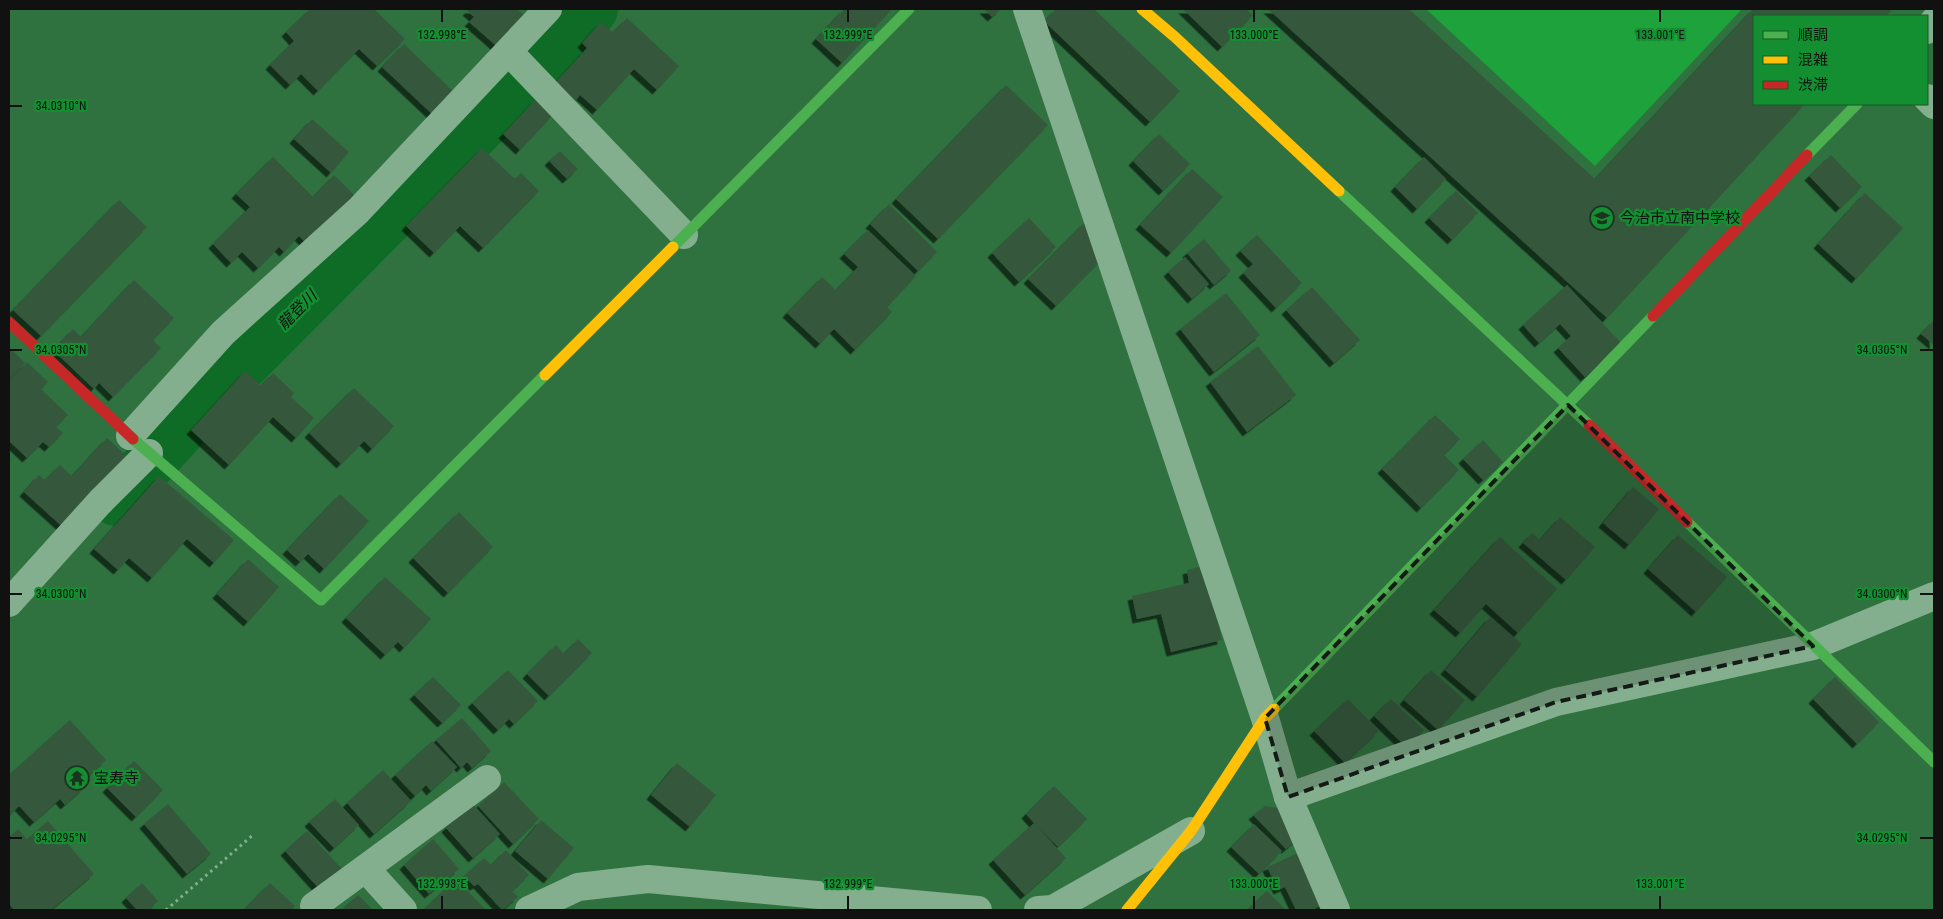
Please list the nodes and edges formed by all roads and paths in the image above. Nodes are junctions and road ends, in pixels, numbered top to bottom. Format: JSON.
{"nodes":[{"id":1,"x":548,"y":9,"type":"edge"},
{"id":2,"x":909,"y":9,"type":"edge"},
{"id":3,"x":1027,"y":9,"type":"edge"},
{"id":4,"x":1142,"y":9,"type":"edge"},
{"id":5,"x":509,"y":52,"type":"junction"},
{"id":6,"x":1856,"y":105,"type":"edge"},
{"id":7,"x":684,"y":235,"type":"junction"},
{"id":8,"x":9,"y":322,"type":"edge"},
{"id":9,"x":1568,"y":405,"type":"junction"},
{"id":10,"x":140,"y":445,"type":"junction"},
{"id":11,"x":1934,"y":596,"type":"edge"},
{"id":12,"x":9,"y":603,"type":"edge"},
{"id":13,"x":1813,"y":646,"type":"junction"},
{"id":14,"x":1265,"y":718,"type":"junction"},
{"id":15,"x":1934,"y":762,"type":"edge"},
{"id":16,"x":487,"y":779,"type":"dead end"},
{"id":17,"x":1288,"y":796,"type":"junction"},
{"id":18,"x":1191,"y":831,"type":"junction"},
{"id":19,"x":253,"y":835,"type":"dead end"},
{"id":20,"x":366,"y":869,"type":"junction"},
{"id":21,"x":314,"y":906,"type":"dead end"},
{"id":22,"x":166,"y":910,"type":"edge"},
{"id":23,"x":404,"y":910,"type":"edge"},
{"id":24,"x":529,"y":910,"type":"edge"},
{"id":25,"x":978,"y":910,"type":"edge"},
{"id":26,"x":1038,"y":910,"type":"edge"},
{"id":27,"x":1127,"y":910,"type":"edge"},
{"id":28,"x":1336,"y":910,"type":"edge"}],
"edges":[{"from":1,"to":5,"type":"street"},
{"from":2,"to":7,"type":"street"},
{"from":3,"to":14,"type":"street"},
{"from":4,"to":9,"type":"street"},
{"from":5,"to":7,"type":"street"},
{"from":5,"to":10,"type":"street"},
{"from":6,"to":9,"type":"street"},
{"from":7,"to":10,"type":"street"},
{"from":8,"to":10,"type":"street"},
{"from":9,"to":13,"type":"street"},
{"from":9,"to":14,"type":"street"},
{"from":10,"to":12,"type":"street"},
{"from":11,"to":13,"type":"street"},
{"from":13,"to":15,"type":"street"},
{"from":13,"to":17,"type":"street"},
{"from":14,"to":17,"type":"street"},
{"from":14,"to":18,"type":"street"},
{"from":16,"to":20,"type":"street"},
{"from":17,"to":28,"type":"street"},
{"from":18,"to":26,"type":"street"},
{"from":18,"to":27,"type":"street"},
{"from":19,"to":22,"type":"path"},
{"from":20,"to":21,"type":"street"},
{"from":20,"to":23,"type":"street"},
{"from":24,"to":25,"type":"street"}]}
